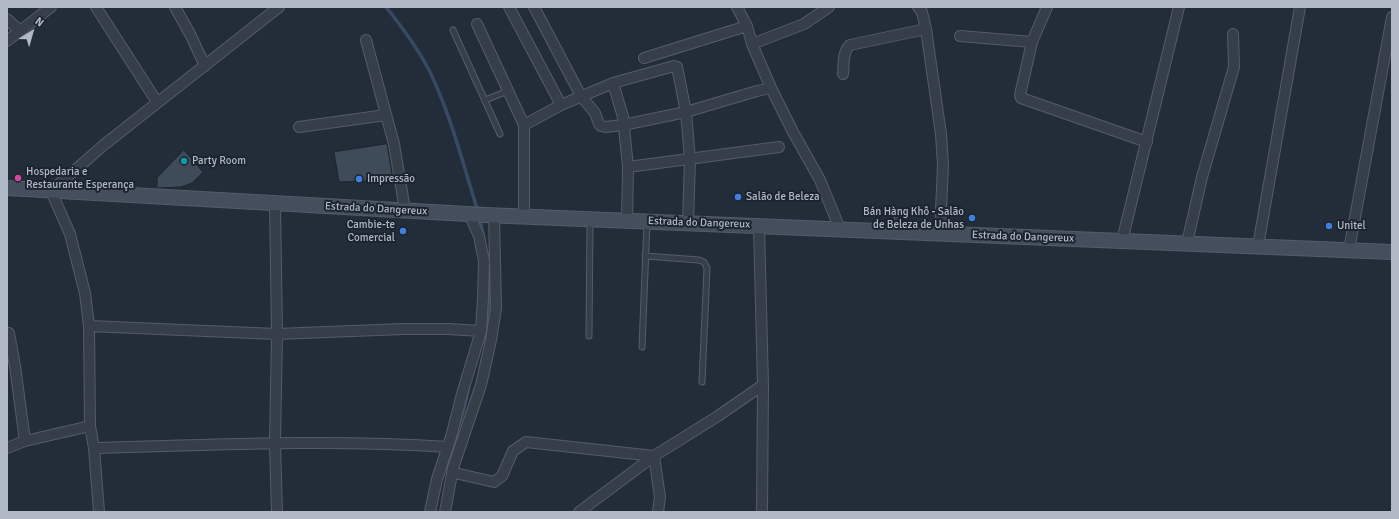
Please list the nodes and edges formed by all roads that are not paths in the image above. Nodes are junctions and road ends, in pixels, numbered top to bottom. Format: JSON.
{"nodes":[{"id":1,"x":51,"y":7,"type":"edge"},
{"id":2,"x":96,"y":7,"type":"edge"},
{"id":3,"x":175,"y":7,"type":"edge"},
{"id":4,"x":279,"y":7,"type":"edge"},
{"id":5,"x":509,"y":7,"type":"edge"},
{"id":6,"x":534,"y":7,"type":"edge"},
{"id":7,"x":737,"y":7,"type":"edge"},
{"id":8,"x":829,"y":7,"type":"edge"},
{"id":9,"x":1047,"y":7,"type":"edge"},
{"id":10,"x":1180,"y":7,"type":"edge"},
{"id":11,"x":1300,"y":7,"type":"edge"},
{"id":12,"x":922,"y":9,"type":"edge"},
{"id":13,"x":1392,"y":16,"type":"edge"},
{"id":14,"x":7,"y":19,"type":"edge"},
{"id":15,"x":477,"y":24,"type":"dead end"},
{"id":16,"x":746,"y":26,"type":"junction"},
{"id":17,"x":926,"y":29,"type":"junction"},
{"id":18,"x":453,"y":30,"type":"dead end"},
{"id":19,"x":20,"y":31,"type":"junction"},
{"id":20,"x":1233,"y":34,"type":"dead end"},
{"id":21,"x":960,"y":36,"type":"dead end"},
{"id":22,"x":366,"y":40,"type":"dead end"},
{"id":23,"x":7,"y":41,"type":"edge"},
{"id":24,"x":1032,"y":42,"type":"junction"},
{"id":25,"x":752,"y":44,"type":"junction"},
{"id":26,"x":644,"y":58,"type":"dead end"},
{"id":27,"x":205,"y":66,"type":"junction"},
{"id":28,"x":843,"y":74,"type":"dead end"},
{"id":29,"x":613,"y":83,"type":"junction"},
{"id":30,"x":771,"y":88,"type":"junction"},
{"id":31,"x":508,"y":91,"type":"junction"},
{"id":32,"x":581,"y":96,"type":"junction"},
{"id":33,"x":485,"y":100,"type":"junction"},
{"id":34,"x":157,"y":102,"type":"junction"},
{"id":35,"x":561,"y":105,"type":"junction"},
{"id":36,"x":686,"y":112,"type":"junction"},
{"id":37,"x":386,"y":115,"type":"junction"},
{"id":38,"x":524,"y":125,"type":"junction"},
{"id":39,"x":623,"y":125,"type":"junction"},
{"id":40,"x":299,"y":127,"type":"dead end"},
{"id":41,"x":500,"y":134,"type":"dead end"},
{"id":42,"x":1147,"y":142,"type":"junction"},
{"id":43,"x":779,"y":147,"type":"dead end"},
{"id":44,"x":690,"y":159,"type":"junction"},
{"id":45,"x":628,"y":167,"type":"junction"},
{"id":46,"x":7,"y":188,"type":"edge"},
{"id":47,"x":51,"y":191,"type":"junction"},
{"id":48,"x":274,"y":203,"type":"junction"},
{"id":49,"x":405,"y":210,"type":"junction"},
{"id":50,"x":895,"y":212,"type":"dead end"},
{"id":51,"x":480,"y":214,"type":"junction"},
{"id":52,"x":524,"y":216,"type":"junction"},
{"id":53,"x":590,"y":219,"type":"junction"},
{"id":54,"x":627,"y":220,"type":"junction"},
{"id":55,"x":647,"y":221,"type":"junction"},
{"id":56,"x":688,"y":223,"type":"junction"},
{"id":57,"x":759,"y":226,"type":"junction"},
{"id":58,"x":840,"y":229,"type":"junction"},
{"id":59,"x":904,"y":232,"type":"junction"},
{"id":60,"x":940,"y":233,"type":"junction"},
{"id":61,"x":1122,"y":241,"type":"junction"},
{"id":62,"x":1187,"y":244,"type":"junction"},
{"id":63,"x":1258,"y":246,"type":"junction"},
{"id":64,"x":1349,"y":250,"type":"junction"},
{"id":65,"x":1392,"y":252,"type":"edge"},
{"id":66,"x":645,"y":256,"type":"junction"},
{"id":67,"x":89,"y":326,"type":"junction"},
{"id":68,"x":481,"y":331,"type":"junction"},
{"id":69,"x":9,"y":333,"type":"dead end"},
{"id":70,"x":277,"y":334,"type":"junction"},
{"id":71,"x":589,"y":336,"type":"dead end"},
{"id":72,"x":642,"y":347,"type":"dead end"},
{"id":73,"x":702,"y":382,"type":"dead end"},
{"id":74,"x":763,"y":386,"type":"junction"},
{"id":75,"x":90,"y":426,"type":"junction"},
{"id":76,"x":25,"y":441,"type":"junction"},
{"id":77,"x":275,"y":443,"type":"junction"},
{"id":78,"x":448,"y":447,"type":"junction"},
{"id":79,"x":7,"y":448,"type":"edge"},
{"id":80,"x":94,"y":448,"type":"junction"},
{"id":81,"x":654,"y":456,"type":"junction"},
{"id":82,"x":453,"y":471,"type":"junction"},
{"id":83,"x":99,"y":512,"type":"edge"},
{"id":84,"x":277,"y":512,"type":"edge"},
{"id":85,"x":430,"y":512,"type":"edge"},
{"id":86,"x":445,"y":512,"type":"edge"},
{"id":87,"x":579,"y":512,"type":"edge"},
{"id":88,"x":658,"y":512,"type":"edge"},
{"id":89,"x":762,"y":512,"type":"edge"}],
"edges":[{"from":1,"to":19,"type":"street"},
{"from":2,"to":34,"type":"street"},
{"from":3,"to":27,"type":"street"},
{"from":4,"to":27,"type":"street"},
{"from":5,"to":35,"type":"street"},
{"from":6,"to":32,"type":"street"},
{"from":7,"to":16,"type":"street"},
{"from":8,"to":25,"type":"street"},
{"from":9,"to":24,"type":"street"},
{"from":10,"to":42,"type":"street"},
{"from":11,"to":63,"type":"street"},
{"from":12,"to":17,"type":"street"},
{"from":13,"to":64,"type":"street"},
{"from":14,"to":19,"type":"street"},
{"from":15,"to":31,"type":"street"},
{"from":16,"to":25,"type":"street"},
{"from":16,"to":26,"type":"street"},
{"from":17,"to":28,"type":"street"},
{"from":17,"to":60,"type":"street"},
{"from":18,"to":33,"type":"lane"},
{"from":19,"to":23,"type":"street"},
{"from":20,"to":62,"type":"street"},
{"from":21,"to":24,"type":"street"},
{"from":22,"to":37,"type":"street"},
{"from":24,"to":42,"type":"street"},
{"from":25,"to":30,"type":"street"},
{"from":27,"to":34,"type":"street"},
{"from":29,"to":32,"type":"street"},
{"from":29,"to":36,"type":"street"},
{"from":29,"to":39,"type":"street"},
{"from":30,"to":36,"type":"street"},
{"from":30,"to":58,"type":"street"},
{"from":31,"to":33,"type":"lane"},
{"from":31,"to":38,"type":"street"},
{"from":32,"to":35,"type":"street"},
{"from":32,"to":39,"type":"street"},
{"from":33,"to":41,"type":"lane"},
{"from":34,"to":47,"type":"street"},
{"from":35,"to":38,"type":"street"},
{"from":36,"to":39,"type":"street"},
{"from":36,"to":44,"type":"street"},
{"from":37,"to":40,"type":"street"},
{"from":37,"to":49,"type":"street"},
{"from":38,"to":52,"type":"street"},
{"from":39,"to":45,"type":"street"},
{"from":42,"to":61,"type":"street"},
{"from":43,"to":44,"type":"street"},
{"from":44,"to":45,"type":"street"},
{"from":44,"to":56,"type":"street"},
{"from":45,"to":54,"type":"street"},
{"from":46,"to":47,"type":"main road","name":"Estrada do Dangereux"},
{"from":47,"to":48,"type":"main road","name":"Estrada do Dangereux"},
{"from":47,"to":67,"type":"street"},
{"from":48,"to":49,"type":"main road","name":"Estrada do Dangereux"},
{"from":48,"to":70,"type":"street"},
{"from":49,"to":51,"type":"main road","name":"Estrada do Dangereux"},
{"from":50,"to":59,"type":"lane"},
{"from":51,"to":52,"type":"main road","name":"Estrada do Dangereux"},
{"from":51,"to":68,"type":"street"},
{"from":51,"to":82,"type":"street"},
{"from":52,"to":53,"type":"main road","name":"Estrada do Dangereux"},
{"from":53,"to":54,"type":"main road","name":"Estrada do Dangereux"},
{"from":53,"to":71,"type":"lane"},
{"from":54,"to":55,"type":"main road","name":"Estrada do Dangereux"},
{"from":55,"to":56,"type":"main road","name":"Estrada do Dangereux"},
{"from":55,"to":66,"type":"lane"},
{"from":56,"to":57,"type":"main road","name":"Estrada do Dangereux"},
{"from":57,"to":58,"type":"main road","name":"Estrada do Dangereux"},
{"from":57,"to":74,"type":"street"},
{"from":58,"to":59,"type":"main road","name":"Estrada do Dangereux"},
{"from":59,"to":60,"type":"main road","name":"Estrada do Dangereux"},
{"from":60,"to":61,"type":"main road","name":"Estrada do Dangereux"},
{"from":61,"to":62,"type":"main road","name":"Estrada do Dangereux"},
{"from":62,"to":63,"type":"main road","name":"Estrada do Dangereux"},
{"from":63,"to":64,"type":"main road","name":"Estrada do Dangereux"},
{"from":64,"to":65,"type":"main road","name":"Estrada do Dangereux"},
{"from":66,"to":72,"type":"lane"},
{"from":66,"to":73,"type":"lane"},
{"from":67,"to":70,"type":"street"},
{"from":67,"to":75,"type":"street"},
{"from":68,"to":70,"type":"street"},
{"from":68,"to":78,"type":"street"},
{"from":69,"to":76,"type":"street"},
{"from":70,"to":77,"type":"street"},
{"from":74,"to":81,"type":"street"},
{"from":74,"to":89,"type":"street"},
{"from":75,"to":76,"type":"street"},
{"from":75,"to":80,"type":"street"},
{"from":76,"to":79,"type":"street"},
{"from":77,"to":78,"type":"street"},
{"from":77,"to":80,"type":"street"},
{"from":77,"to":84,"type":"street"},
{"from":78,"to":85,"type":"street"},
{"from":80,"to":83,"type":"street"},
{"from":81,"to":82,"type":"street"},
{"from":81,"to":87,"type":"street"},
{"from":81,"to":88,"type":"street"},
{"from":82,"to":86,"type":"street"}]}
